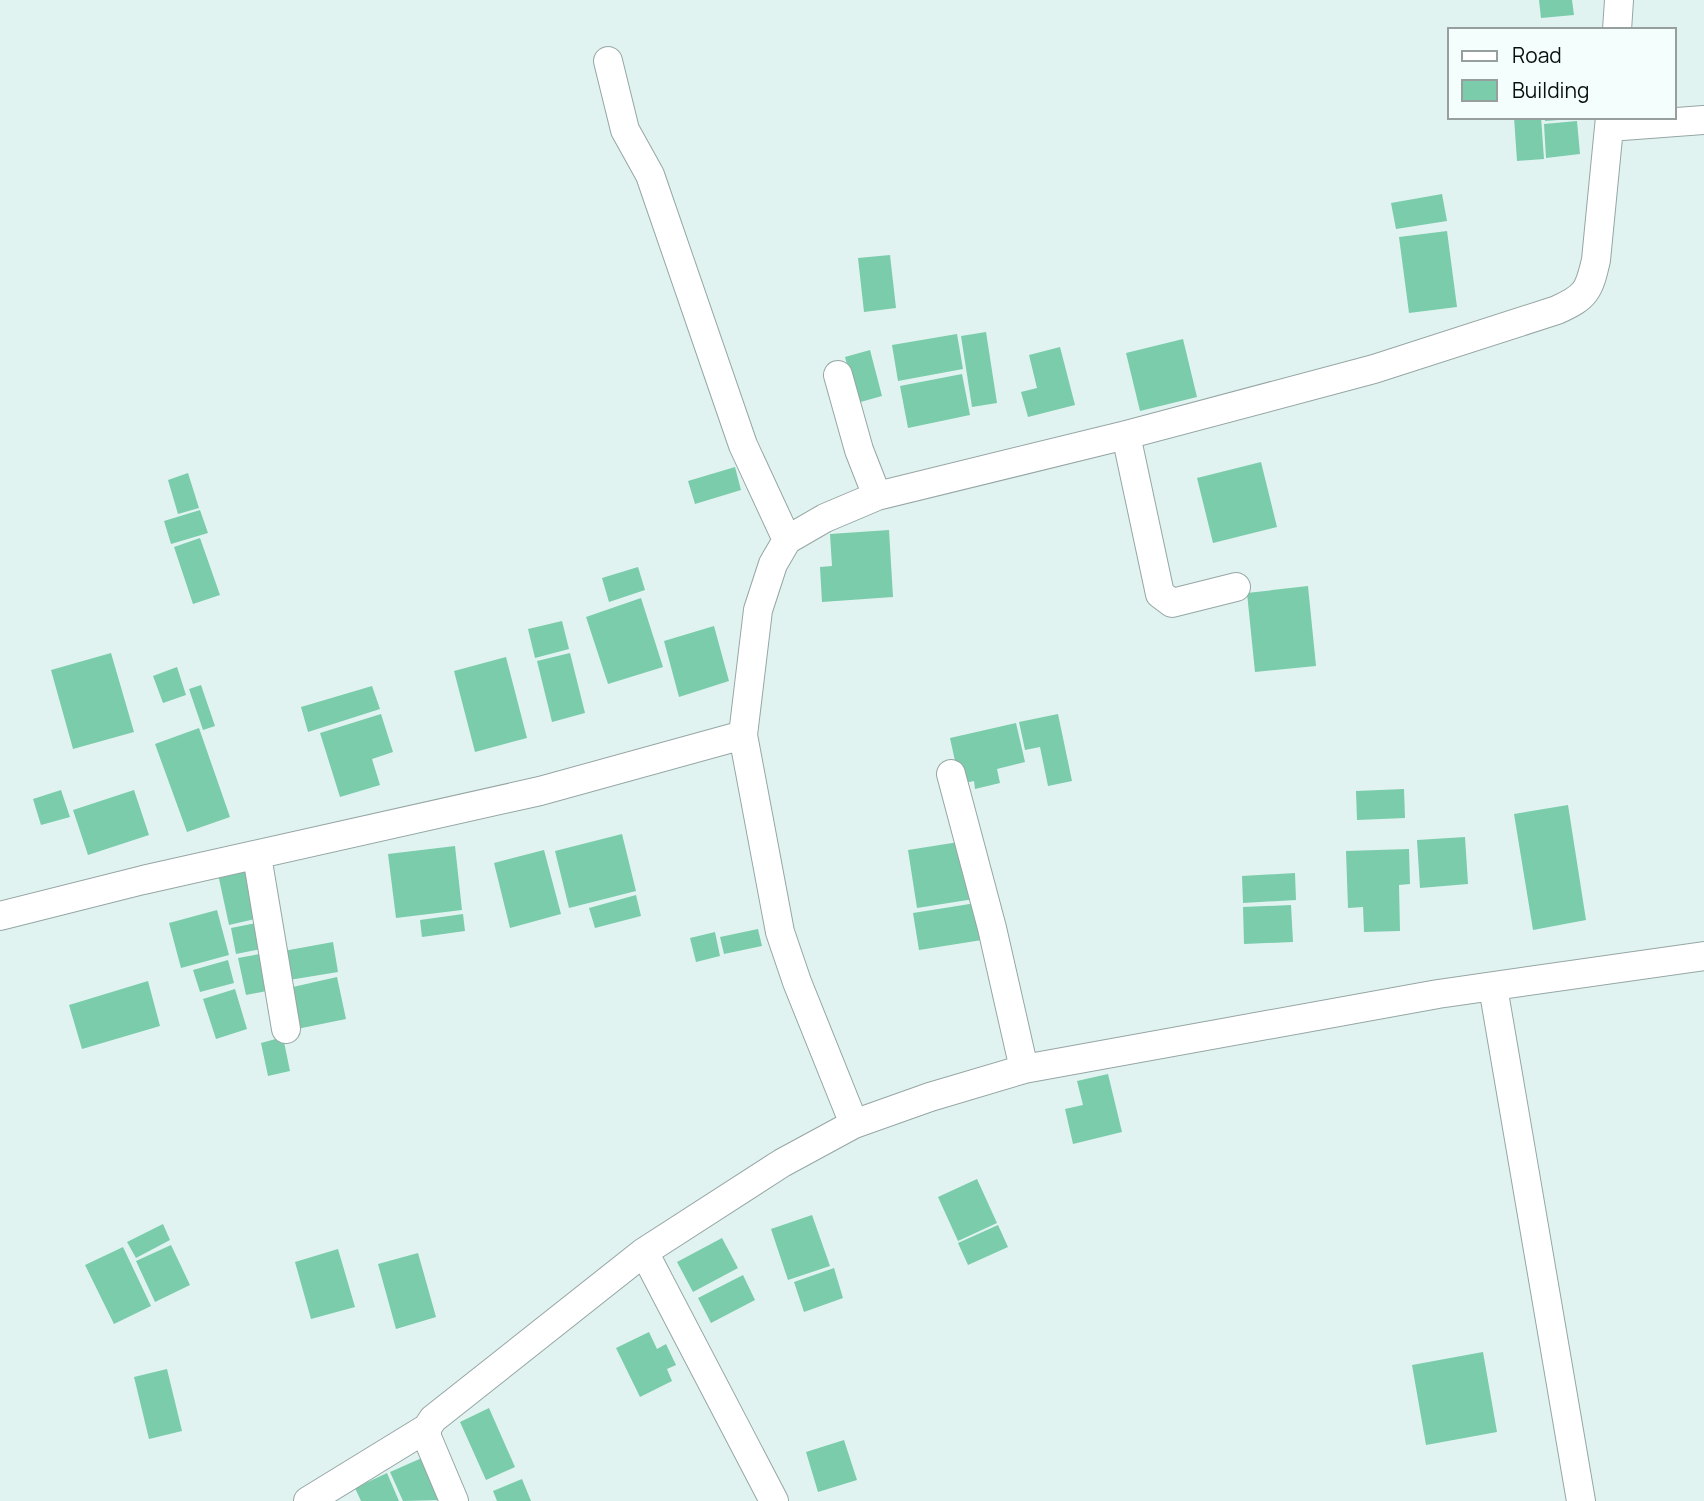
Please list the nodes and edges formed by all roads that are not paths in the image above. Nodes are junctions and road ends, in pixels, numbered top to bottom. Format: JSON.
{"nodes":[{"id":1,"x":1619,"y":0,"type":"edge"},
{"id":2,"x":1617,"y":28,"type":"edge"},
{"id":3,"x":608,"y":61,"type":"dead end"},
{"id":4,"x":1704,"y":120,"type":"edge"},
{"id":5,"x":1609,"y":122,"type":"edge"},
{"id":6,"x":838,"y":375,"type":"dead end"},
{"id":7,"x":1126,"y":435,"type":"junction"},
{"id":8,"x":877,"y":496,"type":"junction"},
{"id":9,"x":787,"y":540,"type":"junction"},
{"id":10,"x":1236,"y":587,"type":"dead end"},
{"id":11,"x":743,"y":735,"type":"junction"},
{"id":12,"x":951,"y":774,"type":"dead end"},
{"id":13,"x":257,"y":856,"type":"junction"},
{"id":14,"x":0,"y":916,"type":"edge"},
{"id":15,"x":1704,"y":956,"type":"edge"},
{"id":16,"x":1493,"y":986,"type":"junction"},
{"id":17,"x":286,"y":1029,"type":"dead end"},
{"id":18,"x":1024,"y":1069,"type":"junction"},
{"id":19,"x":854,"y":1124,"type":"junction"},
{"id":20,"x":644,"y":1252,"type":"junction"},
{"id":21,"x":427,"y":1428,"type":"junction"},
{"id":22,"x":308,"y":1501,"type":"edge"},
{"id":23,"x":454,"y":1501,"type":"edge"},
{"id":24,"x":774,"y":1501,"type":"edge"},
{"id":25,"x":1581,"y":1501,"type":"edge"}],
"edges":[{"from":1,"to":2,"type":"street"},
{"from":3,"to":9,"type":"street"},
{"from":4,"to":5,"type":"street"},
{"from":5,"to":7,"type":"street"},
{"from":6,"to":8,"type":"street"},
{"from":7,"to":8,"type":"street"},
{"from":7,"to":10,"type":"street"},
{"from":8,"to":9,"type":"street"},
{"from":9,"to":11,"type":"street"},
{"from":11,"to":13,"type":"street"},
{"from":11,"to":19,"type":"street"},
{"from":12,"to":18,"type":"street"},
{"from":13,"to":14,"type":"street"},
{"from":13,"to":17,"type":"street"},
{"from":15,"to":16,"type":"street"},
{"from":16,"to":18,"type":"street"},
{"from":16,"to":25,"type":"street"},
{"from":18,"to":19,"type":"street"},
{"from":19,"to":20,"type":"street"},
{"from":20,"to":21,"type":"street"},
{"from":20,"to":24,"type":"street"},
{"from":21,"to":22,"type":"street"},
{"from":21,"to":23,"type":"street"}]}
